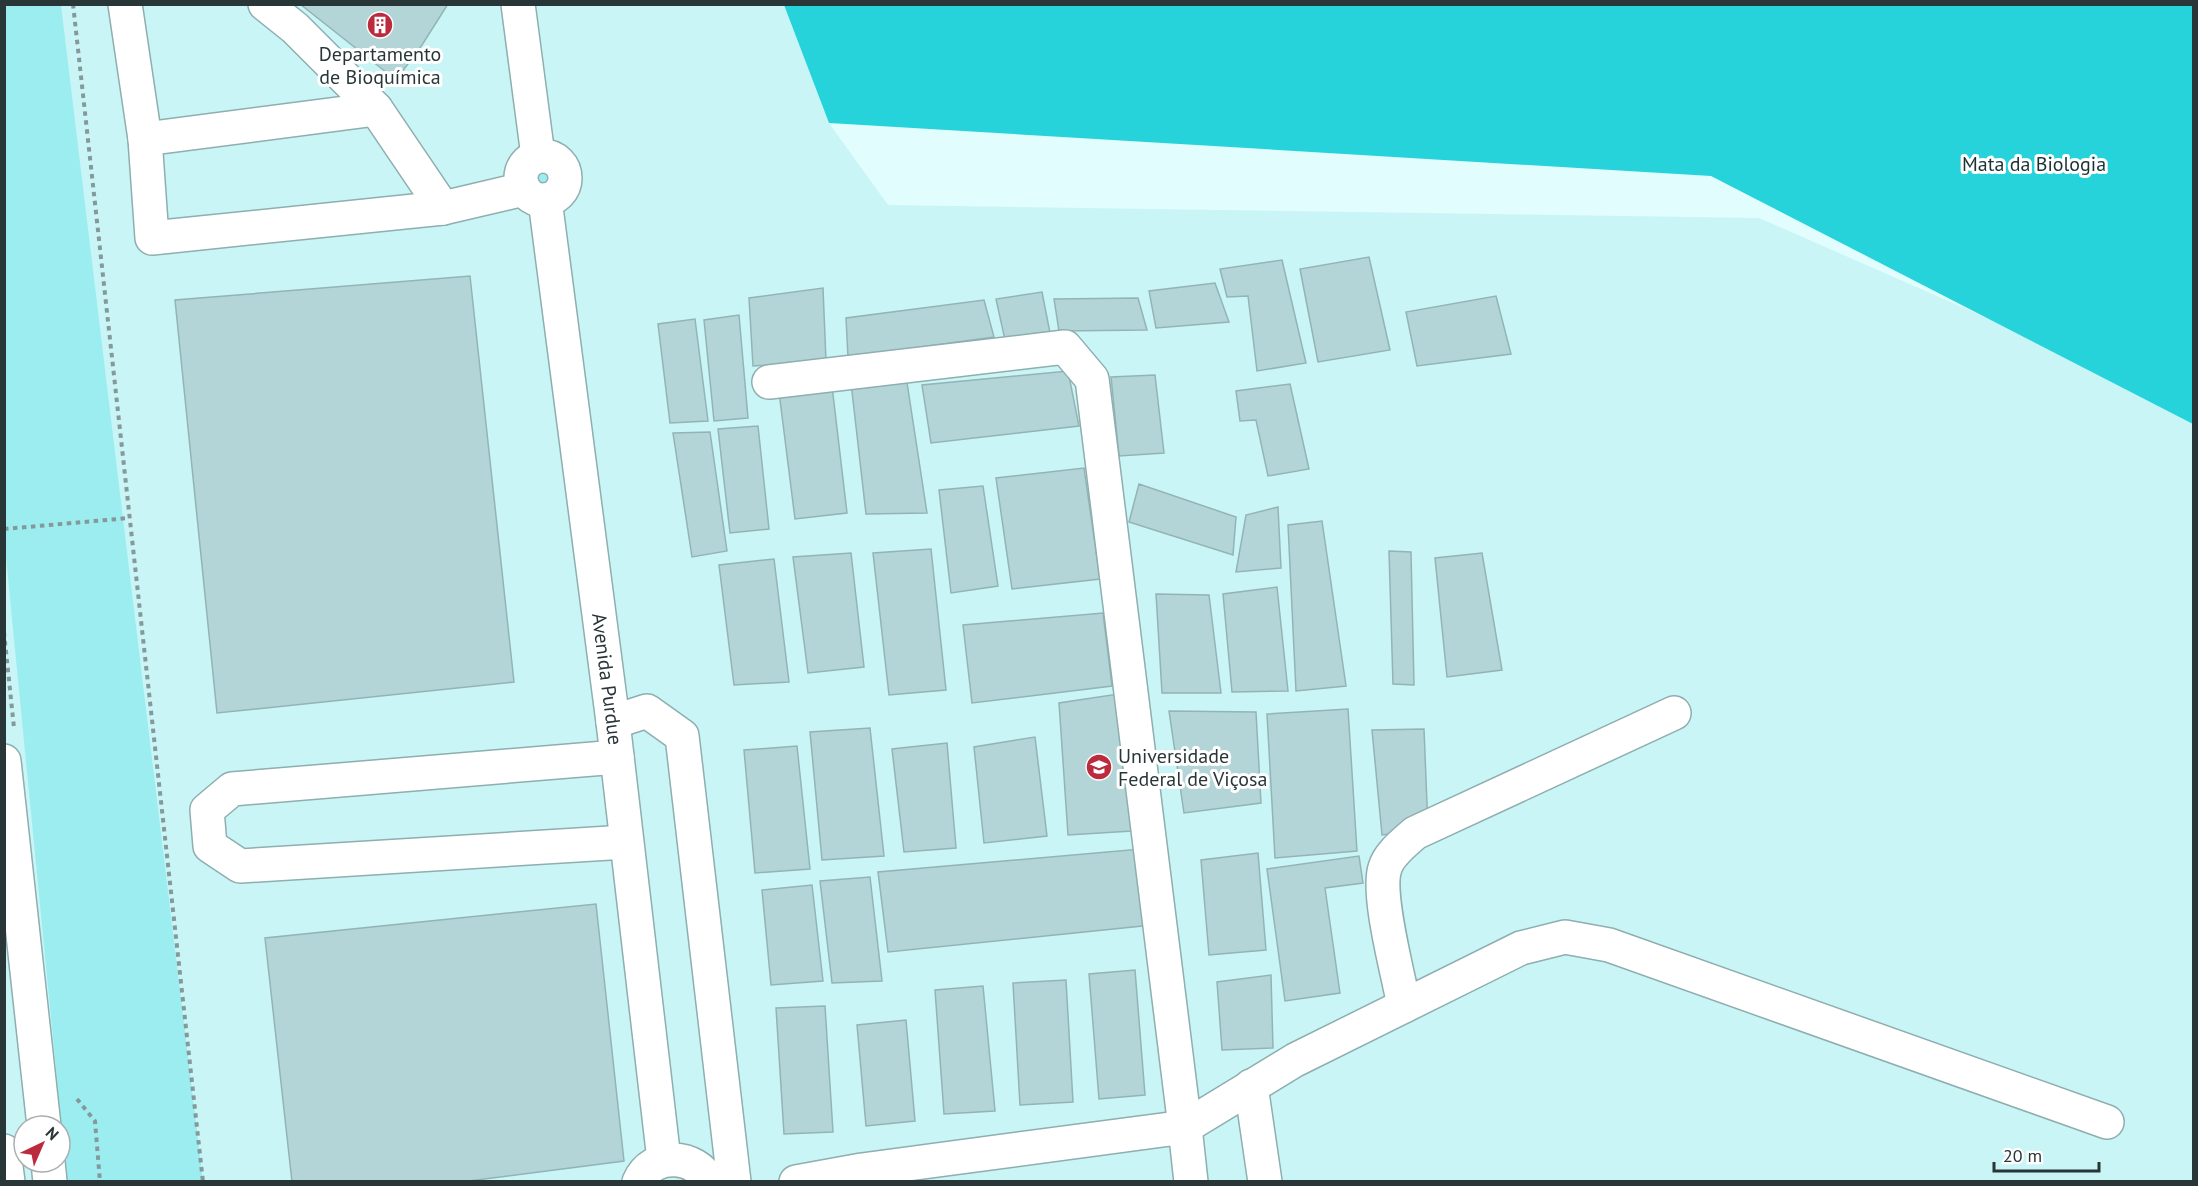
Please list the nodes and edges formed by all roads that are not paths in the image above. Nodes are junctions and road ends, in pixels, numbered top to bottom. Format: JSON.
{"nodes":[{"id":1,"x":125,"y":4,"type":"edge"},
{"id":2,"x":265,"y":4,"type":"edge"},
{"id":3,"x":518,"y":4,"type":"edge"},
{"id":4,"x":376,"y":109,"type":"junction"},
{"id":5,"x":145,"y":139,"type":"junction"},
{"id":6,"x":534,"y":194,"type":"junction"},
{"id":7,"x":443,"y":208,"type":"junction"},
{"id":8,"x":770,"y":382,"type":"dead end"},
{"id":9,"x":1674,"y":713,"type":"dead end"},
{"id":10,"x":613,"y":722,"type":"junction"},
{"id":11,"x":617,"y":757,"type":"junction"},
{"id":12,"x":4,"y":761,"type":"edge"},
{"id":13,"x":627,"y":842,"type":"junction"},
{"id":14,"x":1404,"y":1006,"type":"junction"},
{"id":15,"x":1251,"y":1086,"type":"junction"},
{"id":16,"x":43,"y":1114,"type":"edge"},
{"id":17,"x":2107,"y":1122,"type":"dead end"},
{"id":18,"x":1185,"y":1127,"type":"junction"},
{"id":19,"x":4,"y":1151,"type":"edge"},
{"id":20,"x":664,"y":1160,"type":"junction"},
{"id":21,"x":8,"y":1182,"type":"edge"},
{"id":22,"x":639,"y":1182,"type":"edge"},
{"id":23,"x":710,"y":1182,"type":"edge"},
{"id":24,"x":734,"y":1182,"type":"edge"},
{"id":25,"x":796,"y":1182,"type":"edge"},
{"id":26,"x":1191,"y":1182,"type":"edge"},
{"id":27,"x":1265,"y":1182,"type":"edge"}],
"edges":[{"from":1,"to":5,"type":"street"},
{"from":2,"to":4,"type":"street"},
{"from":3,"to":6,"type":"street"},
{"from":4,"to":5,"type":"street"},
{"from":4,"to":7,"type":"street"},
{"from":5,"to":7,"type":"street"},
{"from":6,"to":7,"type":"street"},
{"from":6,"to":10,"type":"street","name":"Avenida Purdue"},
{"from":8,"to":18,"type":"street"},
{"from":9,"to":14,"type":"street"},
{"from":10,"to":11,"type":"street","name":"Avenida Purdue"},
{"from":10,"to":24,"type":"street"},
{"from":11,"to":13,"type":"street","name":"Avenida Purdue"},
{"from":11,"to":13,"type":"street"},
{"from":12,"to":16,"type":"street"},
{"from":13,"to":20,"type":"street","name":"Avenida Purdue"},
{"from":14,"to":15,"type":"street"},
{"from":14,"to":17,"type":"street"},
{"from":15,"to":18,"type":"street"},
{"from":15,"to":27,"type":"street"},
{"from":18,"to":25,"type":"street"},
{"from":18,"to":26,"type":"street"},
{"from":19,"to":21,"type":"street"},
{"from":20,"to":22,"type":"street"},
{"from":20,"to":23,"type":"street"}]}
